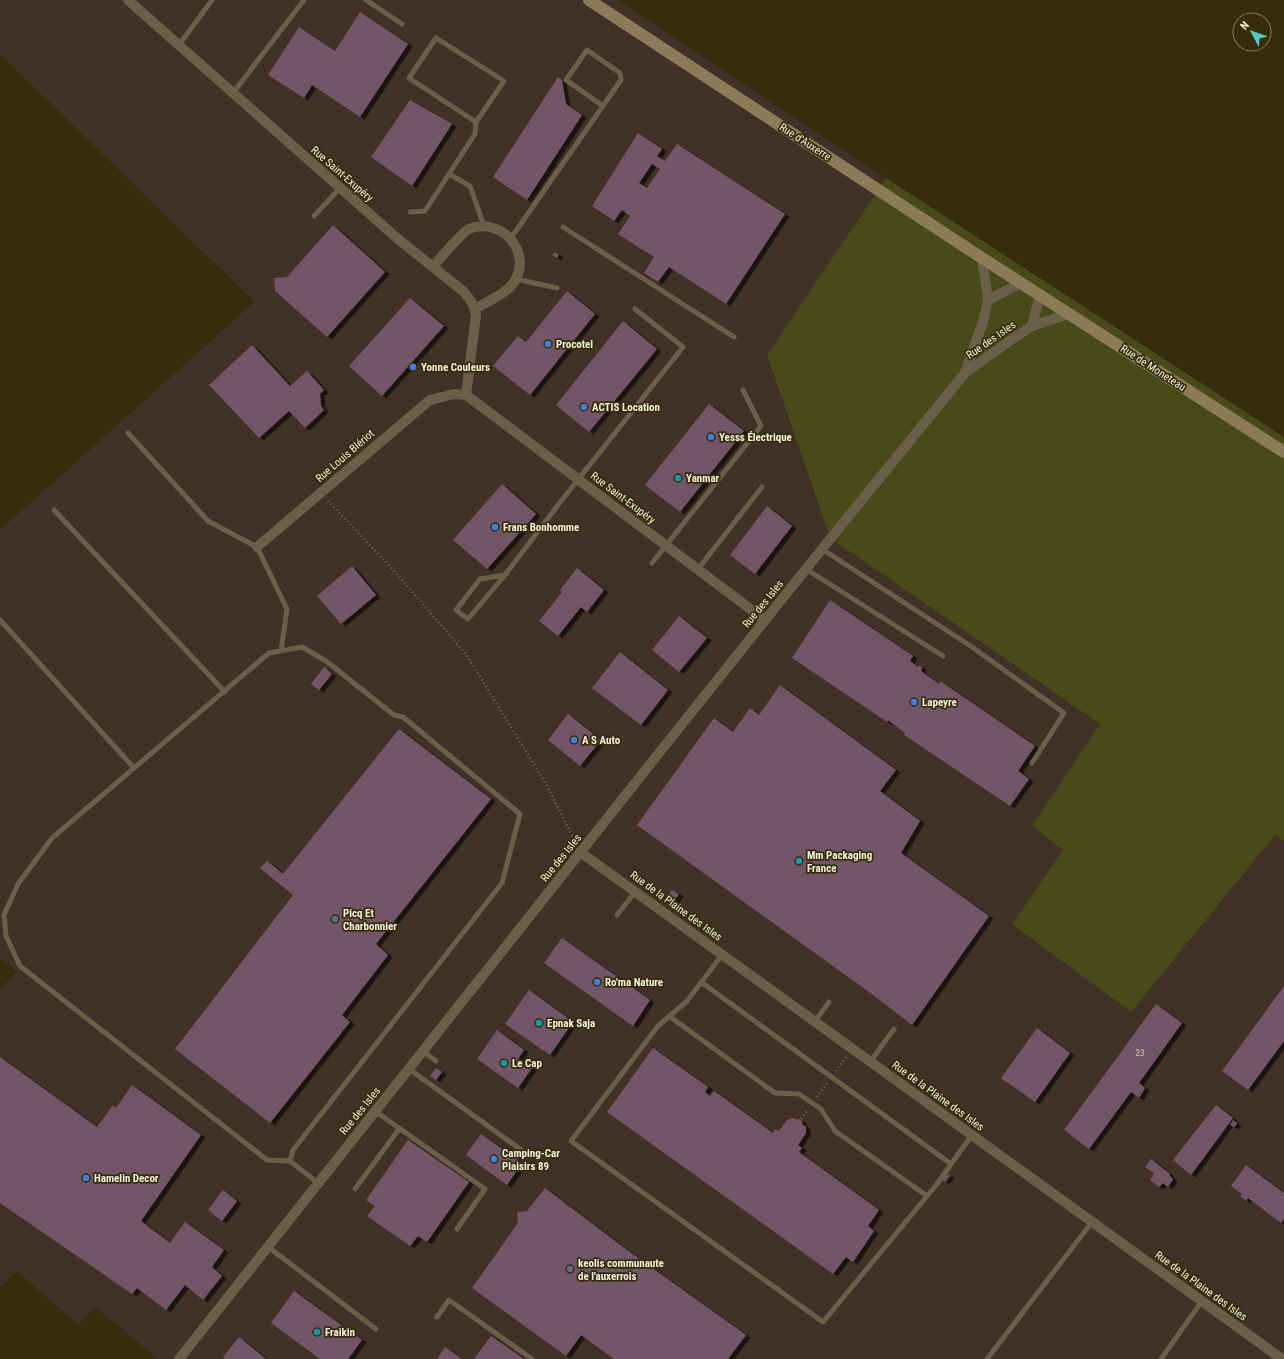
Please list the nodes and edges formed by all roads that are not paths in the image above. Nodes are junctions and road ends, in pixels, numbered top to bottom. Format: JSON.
{"nodes":[{"id":1,"x":128,"y":0,"type":"edge"},
{"id":2,"x":212,"y":0,"type":"edge"},
{"id":3,"x":304,"y":0,"type":"edge"},
{"id":4,"x":366,"y":0,"type":"edge"},
{"id":5,"x":589,"y":0,"type":"edge"},
{"id":6,"x":402,"y":24,"type":"dead end"},
{"id":7,"x":178,"y":45,"type":"junction"},
{"id":8,"x":233,"y":94,"type":"junction"},
{"id":9,"x":603,"y":106,"type":"junction"},
{"id":10,"x":476,"y":122,"type":"junction"},
{"id":11,"x":449,"y":174,"type":"junction"},
{"id":12,"x":340,"y":188,"type":"junction"},
{"id":13,"x":410,"y":212,"type":"dead end"},
{"id":14,"x":314,"y":216,"type":"dead end"},
{"id":15,"x":484,"y":226,"type":"junction"},
{"id":16,"x":563,"y":227,"type":"dead end"},
{"id":17,"x":511,"y":238,"type":"junction"},
{"id":18,"x":982,"y":258,"type":"junction"},
{"id":19,"x":433,"y":266,"type":"junction"},
{"id":20,"x":516,"y":279,"type":"junction"},
{"id":21,"x":1021,"y":283,"type":"junction"},
{"id":22,"x":557,"y":288,"type":"dead end"},
{"id":23,"x":1040,"y":296,"type":"junction"},
{"id":24,"x":988,"y":300,"type":"junction"},
{"id":25,"x":475,"y":309,"type":"junction"},
{"id":26,"x":635,"y":309,"type":"dead end"},
{"id":27,"x":1069,"y":314,"type":"junction"},
{"id":28,"x":1032,"y":326,"type":"junction"},
{"id":29,"x":734,"y":337,"type":"dead end"},
{"id":30,"x":965,"y":373,"type":"junction"},
{"id":31,"x":743,"y":390,"type":"dead end"},
{"id":32,"x":466,"y":395,"type":"junction"},
{"id":33,"x":128,"y":433,"type":"dead end"},
{"id":34,"x":1284,"y":452,"type":"edge"},
{"id":35,"x":579,"y":480,"type":"junction"},
{"id":36,"x":762,"y":488,"type":"dead end"},
{"id":37,"x":54,"y":510,"type":"dead end"},
{"id":38,"x":666,"y":545,"type":"junction"},
{"id":39,"x":257,"y":547,"type":"junction"},
{"id":40,"x":822,"y":549,"type":"junction"},
{"id":41,"x":652,"y":563,"type":"dead end"},
{"id":42,"x":698,"y":569,"type":"junction"},
{"id":43,"x":806,"y":569,"type":"junction"},
{"id":44,"x":505,"y":575,"type":"junction"},
{"id":45,"x":0,"y":620,"type":"edge"},
{"id":46,"x":765,"y":620,"type":"junction"},
{"id":47,"x":281,"y":651,"type":"junction"},
{"id":48,"x":943,"y":656,"type":"dead end"},
{"id":49,"x":224,"y":692,"type":"junction"},
{"id":50,"x":1032,"y":763,"type":"dead end"},
{"id":51,"x":134,"y":768,"type":"junction"},
{"id":52,"x":580,"y":852,"type":"junction"},
{"id":53,"x":635,"y":892,"type":"junction"},
{"id":54,"x":618,"y":915,"type":"dead end"},
{"id":55,"x":722,"y":954,"type":"junction"},
{"id":56,"x":702,"y":982,"type":"junction"},
{"id":57,"x":830,"y":1002,"type":"dead end"},
{"id":58,"x":670,"y":1016,"type":"junction"},
{"id":59,"x":814,"y":1021,"type":"junction"},
{"id":60,"x":894,"y":1029,"type":"dead end"},
{"id":61,"x":423,"y":1051,"type":"junction"},
{"id":62,"x":436,"y":1061,"type":"dead end"},
{"id":63,"x":870,"y":1062,"type":"junction"},
{"id":64,"x":409,"y":1069,"type":"junction"},
{"id":65,"x":375,"y":1111,"type":"junction"},
{"id":66,"x":399,"y":1129,"type":"junction"},
{"id":67,"x":972,"y":1135,"type":"junction"},
{"id":68,"x":524,"y":1152,"type":"dead end"},
{"id":69,"x":290,"y":1161,"type":"junction"},
{"id":70,"x":952,"y":1164,"type":"junction"},
{"id":71,"x":318,"y":1183,"type":"junction"},
{"id":72,"x":354,"y":1189,"type":"dead end"},
{"id":73,"x":927,"y":1196,"type":"junction"},
{"id":74,"x":1092,"y":1222,"type":"junction"},
{"id":75,"x":457,"y":1229,"type":"dead end"},
{"id":76,"x":267,"y":1246,"type":"junction"},
{"id":77,"x":1202,"y":1301,"type":"junction"},
{"id":78,"x":437,"y":1316,"type":"dead end"},
{"id":79,"x":376,"y":1329,"type":"dead end"},
{"id":80,"x":179,"y":1359,"type":"edge"},
{"id":81,"x":532,"y":1359,"type":"edge"},
{"id":82,"x":988,"y":1359,"type":"edge"},
{"id":83,"x":1161,"y":1359,"type":"edge"},
{"id":84,"x":1282,"y":1359,"type":"edge"}],
"edges":[{"from":1,"to":7,"type":"street","name":"Rue Saint-Exupéry"},
{"from":2,"to":7,"type":"lane"},
{"from":3,"to":8,"type":"lane"},
{"from":4,"to":6,"type":"lane"},
{"from":5,"to":18,"type":"main road","name":"Rue d'Auxerre"},
{"from":7,"to":8,"type":"street","name":"Rue Saint-Exupéry"},
{"from":8,"to":12,"type":"street","name":"Rue Saint-Exupéry"},
{"from":9,"to":9,"type":"lane"},
{"from":9,"to":17,"type":"lane"},
{"from":10,"to":10,"type":"lane"},
{"from":10,"to":11,"type":"lane"},
{"from":11,"to":13,"type":"lane"},
{"from":11,"to":15,"type":"lane"},
{"from":12,"to":14,"type":"lane"},
{"from":12,"to":19,"type":"street","name":"Rue Saint-Exupéry"},
{"from":15,"to":17,"type":"street"},
{"from":15,"to":19,"type":"street"},
{"from":16,"to":29,"type":"lane"},
{"from":17,"to":20,"type":"street"},
{"from":18,"to":21,"type":"main road","name":"Rue d'Auxerre"},
{"from":18,"to":24,"type":"street","name":"Rue des Isles"},
{"from":19,"to":25,"type":"street","name":"Rue Saint-Exupéry"},
{"from":20,"to":22,"type":"lane"},
{"from":20,"to":25,"type":"street"},
{"from":21,"to":23,"type":"main road","name":"Rue de Moneteau"},
{"from":21,"to":24,"type":"street"},
{"from":23,"to":27,"type":"main road","name":"Rue de Moneteau"},
{"from":23,"to":28,"type":"street","name":"Rue des Isles"},
{"from":24,"to":30,"type":"street","name":"Rue des Isles"},
{"from":25,"to":32,"type":"street"},
{"from":26,"to":35,"type":"lane"},
{"from":27,"to":28,"type":"street","name":"Rue des Isles"},
{"from":27,"to":34,"type":"main road","name":"Rue de Moneteau"},
{"from":28,"to":30,"type":"street","name":"Rue des Isles"},
{"from":30,"to":40,"type":"street","name":"Rue des Isles"},
{"from":31,"to":38,"type":"lane"},
{"from":32,"to":35,"type":"street","name":"Rue Saint-Exupéry"},
{"from":32,"to":39,"type":"street","name":"Rue Louis Blériot"},
{"from":33,"to":39,"type":"lane"},
{"from":35,"to":38,"type":"street","name":"Rue Saint-Exupéry"},
{"from":35,"to":44,"type":"lane"},
{"from":36,"to":42,"type":"lane"},
{"from":37,"to":49,"type":"lane"},
{"from":38,"to":41,"type":"lane"},
{"from":38,"to":42,"type":"street","name":"Rue Saint-Exupéry"},
{"from":39,"to":47,"type":"lane"},
{"from":40,"to":43,"type":"street","name":"Rue des Isles"},
{"from":40,"to":50,"type":"lane"},
{"from":42,"to":46,"type":"street","name":"Rue Saint-Exupéry"},
{"from":43,"to":46,"type":"street","name":"Rue des Isles"},
{"from":43,"to":48,"type":"lane"},
{"from":44,"to":44,"type":"lane"},
{"from":45,"to":51,"type":"lane"},
{"from":46,"to":52,"type":"street","name":"Rue des Isles"},
{"from":47,"to":49,"type":"lane"},
{"from":47,"to":69,"type":"lane"},
{"from":49,"to":51,"type":"lane"},
{"from":51,"to":69,"type":"lane"},
{"from":52,"to":53,"type":"street","name":"Rue de la Plaine des Isles"},
{"from":52,"to":61,"type":"street","name":"Rue des Isles"},
{"from":53,"to":54,"type":"lane"},
{"from":53,"to":55,"type":"street","name":"Rue de la Plaine des Isles"},
{"from":55,"to":56,"type":"lane"},
{"from":55,"to":59,"type":"street","name":"Rue de la Plaine des Isles"},
{"from":56,"to":58,"type":"lane"},
{"from":56,"to":70,"type":"lane"},
{"from":57,"to":59,"type":"lane"},
{"from":58,"to":73,"type":"lane"},
{"from":58,"to":73,"type":"lane"},
{"from":59,"to":63,"type":"street","name":"Rue de la Plaine des Isles"},
{"from":60,"to":63,"type":"lane"},
{"from":61,"to":62,"type":"lane"},
{"from":61,"to":64,"type":"street","name":"Rue des Isles"},
{"from":63,"to":67,"type":"street","name":"Rue de la Plaine des Isles"},
{"from":64,"to":65,"type":"street","name":"Rue des Isles"},
{"from":64,"to":68,"type":"lane"},
{"from":65,"to":66,"type":"lane"},
{"from":65,"to":71,"type":"street","name":"Rue des Isles"},
{"from":66,"to":72,"type":"lane"},
{"from":66,"to":75,"type":"lane"},
{"from":67,"to":70,"type":"lane"},
{"from":67,"to":74,"type":"street","name":"Rue de la Plaine des Isles"},
{"from":69,"to":71,"type":"lane"},
{"from":70,"to":73,"type":"lane"},
{"from":71,"to":76,"type":"street","name":"Rue des Isles"},
{"from":74,"to":77,"type":"street","name":"Rue de la Plaine des Isles"},
{"from":74,"to":82,"type":"lane"},
{"from":76,"to":79,"type":"lane"},
{"from":76,"to":80,"type":"street","name":"Rue des Isles"},
{"from":77,"to":83,"type":"lane"},
{"from":77,"to":84,"type":"street","name":"Rue de la Plaine des Isles"},
{"from":78,"to":81,"type":"lane"}]}
